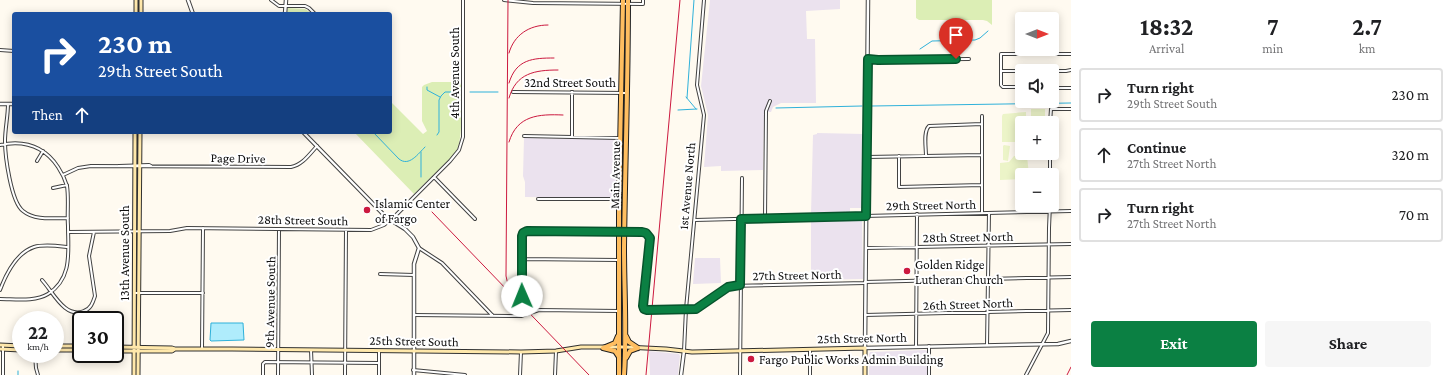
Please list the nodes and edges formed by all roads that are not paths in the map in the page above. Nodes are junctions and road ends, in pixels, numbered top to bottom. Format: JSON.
{"nodes":[{"id":1,"x":141,"y":0,"type":"edge"},
{"id":2,"x":188,"y":0,"type":"edge"},
{"id":3,"x":271,"y":0,"type":"edge"},
{"id":4,"x":286,"y":0,"type":"edge"},
{"id":5,"x":463,"y":0,"type":"edge"},
{"id":6,"x":504,"y":0,"type":"edge"},
{"id":7,"x":643,"y":0,"type":"edge"},
{"id":8,"x":704,"y":0,"type":"edge"},
{"id":9,"x":868,"y":0,"type":"edge"},
{"id":10,"x":136,"y":1,"type":"edge"},
{"id":11,"x":602,"y":1,"type":"edge"},
{"id":12,"x":626,"y":2,"type":"edge"},
{"id":13,"x":286,"y":6,"type":"junction"},
{"id":14,"x":137,"y":12,"type":"edge"},
{"id":15,"x":141,"y":12,"type":"edge"},
{"id":16,"x":192,"y":12,"type":"edge"},
{"id":17,"x":285,"y":12,"type":"edge"},
{"id":18,"x":313,"y":12,"type":"edge"},
{"id":19,"x":0,"y":50,"type":"edge"},
{"id":20,"x":12,"y":50,"type":"edge"},
{"id":21,"x":1071,"y":54,"type":"edge"},
{"id":22,"x":868,"y":59,"type":"junction"},
{"id":23,"x":969,"y":59,"type":"dead end"},
{"id":24,"x":1001,"y":70,"type":"junction"},
{"id":25,"x":1015,"y":70,"type":"edge"},
{"id":26,"x":1071,"y":70,"type":"edge"},
{"id":27,"x":1059,"y":72,"type":"edge"},
{"id":28,"x":1015,"y":87,"type":"edge"},
{"id":29,"x":1059,"y":88,"type":"edge"},
{"id":30,"x":1071,"y":88,"type":"edge"},
{"id":31,"x":513,"y":92,"type":"dead end"},
{"id":32,"x":572,"y":92,"type":"junction"},
{"id":33,"x":624,"y":92,"type":"junction"},
{"id":34,"x":770,"y":101,"type":"dead end"},
{"id":35,"x":0,"y":104,"type":"edge"},
{"id":36,"x":8,"y":104,"type":"junction"},
{"id":37,"x":12,"y":104,"type":"edge"},
{"id":38,"x":1071,"y":109,"type":"edge"},
{"id":39,"x":982,"y":116,"type":"dead end"},
{"id":40,"x":1050,"y":116,"type":"edge"},
{"id":41,"x":982,"y":124,"type":"junction"},
{"id":42,"x":135,"y":134,"type":"edge"},
{"id":43,"x":140,"y":134,"type":"edge"},
{"id":44,"x":305,"y":134,"type":"edge"},
{"id":45,"x":524,"y":136,"type":"dead end"},
{"id":46,"x":572,"y":137,"type":"junction"},
{"id":47,"x":621,"y":140,"type":"junction"},
{"id":48,"x":5,"y":144,"type":"junction"},
{"id":49,"x":0,"y":145,"type":"edge"},
{"id":50,"x":461,"y":145,"type":"joint"},
{"id":51,"x":317,"y":146,"type":"junction"},
{"id":52,"x":43,"y":151,"type":"junction"},
{"id":53,"x":982,"y":155,"type":"junction"},
{"id":54,"x":898,"y":156,"type":"junction"},
{"id":55,"x":926,"y":156,"type":"junction"},
{"id":56,"x":867,"y":157,"type":"junction"},
{"id":57,"x":625,"y":160,"type":"junction"},
{"id":58,"x":37,"y":161,"type":"dead end"},
{"id":59,"x":135,"y":166,"type":"junction"},
{"id":60,"x":140,"y":166,"type":"junction"},
{"id":61,"x":63,"y":175,"type":"junction"},
{"id":62,"x":434,"y":177,"type":"junction"},
{"id":63,"x":742,"y":178,"type":"dead end"},
{"id":64,"x":67,"y":185,"type":"junction"},
{"id":65,"x":982,"y":185,"type":"junction"},
{"id":66,"x":53,"y":188,"type":"dead end"},
{"id":67,"x":538,"y":199,"type":"dead end"},
{"id":68,"x":619,"y":199,"type":"junction"},
{"id":69,"x":1059,"y":211,"type":"edge"},
{"id":70,"x":1071,"y":211,"type":"edge"},
{"id":71,"x":1019,"y":212,"type":"edge"},
{"id":72,"x":1050,"y":212,"type":"edge"},
{"id":73,"x":982,"y":213,"type":"junction"},
{"id":74,"x":988,"y":213,"type":"junction"},
{"id":75,"x":918,"y":214,"type":"junction"},
{"id":76,"x":866,"y":216,"type":"junction"},
{"id":77,"x":68,"y":218,"type":"junction"},
{"id":78,"x":764,"y":218,"type":"junction"},
{"id":79,"x":390,"y":219,"type":"junction"},
{"id":80,"x":475,"y":219,"type":"dead end"},
{"id":81,"x":741,"y":219,"type":"junction"},
{"id":82,"x":694,"y":220,"type":"junction"},
{"id":83,"x":203,"y":228,"type":"junction"},
{"id":84,"x":279,"y":229,"type":"junction"},
{"id":85,"x":346,"y":230,"type":"junction"},
{"id":86,"x":134,"y":231,"type":"junction"},
{"id":87,"x":139,"y":231,"type":"junction"},
{"id":88,"x":68,"y":232,"type":"junction"},
{"id":89,"x":94,"y":232,"type":"junction"},
{"id":90,"x":622,"y":232,"type":"junction"},
{"id":91,"x":1049,"y":244,"type":"junction"},
{"id":92,"x":1071,"y":244,"type":"edge"},
{"id":93,"x":988,"y":246,"type":"junction"},
{"id":94,"x":68,"y":247,"type":"junction"},
{"id":95,"x":917,"y":247,"type":"junction"},
{"id":96,"x":419,"y":248,"type":"junction"},
{"id":97,"x":866,"y":248,"type":"junction"},
{"id":98,"x":620,"y":258,"type":"junction"},
{"id":99,"x":521,"y":259,"type":"junction"},
{"id":100,"x":380,"y":274,"type":"dead end"},
{"id":101,"x":414,"y":275,"type":"junction"},
{"id":102,"x":1048,"y":277,"type":"junction"},
{"id":103,"x":1071,"y":277,"type":"edge"},
{"id":104,"x":988,"y":279,"type":"junction"},
{"id":105,"x":42,"y":280,"type":"dead end"},
{"id":106,"x":917,"y":280,"type":"junction"},
{"id":107,"x":625,"y":282,"type":"junction"},
{"id":108,"x":865,"y":282,"type":"junction"},
{"id":109,"x":740,"y":285,"type":"junction"},
{"id":110,"x":0,"y":290,"type":"edge"},
{"id":111,"x":52,"y":291,"type":"junction"},
{"id":112,"x":134,"y":293,"type":"junction"},
{"id":113,"x":138,"y":293,"type":"junction"},
{"id":114,"x":203,"y":293,"type":"junction"},
{"id":115,"x":0,"y":299,"type":"edge"},
{"id":116,"x":686,"y":309,"type":"junction"},
{"id":117,"x":1071,"y":310,"type":"edge"},
{"id":118,"x":532,"y":311,"type":"junction"},
{"id":119,"x":620,"y":311,"type":"junction"},
{"id":120,"x":1048,"y":311,"type":"junction"},
{"id":121,"x":987,"y":312,"type":"junction"},
{"id":122,"x":916,"y":314,"type":"junction"},
{"id":123,"x":413,"y":315,"type":"junction"},
{"id":124,"x":492,"y":315,"type":"junction"},
{"id":125,"x":865,"y":315,"type":"junction"},
{"id":126,"x":620,"y":323,"type":"junction"},
{"id":127,"x":625,"y":331,"type":"junction"},
{"id":128,"x":1071,"y":341,"type":"edge"},
{"id":129,"x":987,"y":345,"type":"junction"},
{"id":130,"x":1042,"y":345,"type":"junction"},
{"id":131,"x":12,"y":346,"type":"edge"},
{"id":132,"x":929,"y":346,"type":"junction"},
{"id":133,"x":2,"y":347,"type":"edge"},
{"id":134,"x":625,"y":347,"type":"junction"},
{"id":135,"x":916,"y":347,"type":"junction"},
{"id":136,"x":124,"y":348,"type":"edge"},
{"id":137,"x":603,"y":348,"type":"junction"},
{"id":138,"x":620,"y":348,"type":"junction"},
{"id":139,"x":638,"y":348,"type":"junction"},
{"id":140,"x":652,"y":348,"type":"joint"},
{"id":141,"x":865,"y":348,"type":"junction"},
{"id":142,"x":12,"y":349,"type":"edge"},
{"id":143,"x":136,"y":349,"type":"junction"},
{"id":144,"x":810,"y":349,"type":"junction"},
{"id":145,"x":124,"y":350,"type":"edge"},
{"id":146,"x":202,"y":350,"type":"junction"},
{"id":147,"x":278,"y":350,"type":"junction"},
{"id":148,"x":311,"y":350,"type":"junction"},
{"id":149,"x":345,"y":350,"type":"junction"},
{"id":150,"x":379,"y":351,"type":"junction"},
{"id":151,"x":413,"y":351,"type":"junction"},
{"id":152,"x":556,"y":351,"type":"junction"},
{"id":153,"x":684,"y":351,"type":"junction"},
{"id":154,"x":740,"y":351,"type":"junction"},
{"id":155,"x":521,"y":352,"type":"junction"},
{"id":156,"x":620,"y":359,"type":"junction"},
{"id":157,"x":278,"y":362,"type":"junction"},
{"id":158,"x":312,"y":362,"type":"junction"},
{"id":159,"x":624,"y":362,"type":"junction"},
{"id":160,"x":36,"y":363,"type":"edge"},
{"id":161,"x":345,"y":363,"type":"junction"},
{"id":162,"x":379,"y":363,"type":"junction"},
{"id":163,"x":413,"y":370,"type":"junction"},
{"id":164,"x":3,"y":375,"type":"edge"},
{"id":165,"x":38,"y":375,"type":"edge"},
{"id":166,"x":134,"y":375,"type":"edge"},
{"id":167,"x":138,"y":375,"type":"edge"},
{"id":168,"x":263,"y":375,"type":"edge"},
{"id":169,"x":278,"y":375,"type":"edge"},
{"id":170,"x":312,"y":375,"type":"edge"},
{"id":171,"x":345,"y":375,"type":"edge"},
{"id":172,"x":379,"y":375,"type":"edge"},
{"id":173,"x":414,"y":375,"type":"edge"},
{"id":174,"x":465,"y":375,"type":"edge"},
{"id":175,"x":520,"y":375,"type":"edge"},
{"id":176,"x":555,"y":375,"type":"edge"},
{"id":177,"x":619,"y":375,"type":"edge"},
{"id":178,"x":624,"y":375,"type":"edge"},
{"id":179,"x":681,"y":375,"type":"edge"},
{"id":180,"x":740,"y":375,"type":"edge"},
{"id":181,"x":810,"y":375,"type":"edge"},
{"id":182,"x":865,"y":375,"type":"edge"},
{"id":183,"x":929,"y":375,"type":"edge"},
{"id":184,"x":1026,"y":375,"type":"edge"}],
"edges":[{"from":1,"to":15,"type":"main road"},
{"from":2,"to":16,"type":"street"},
{"from":3,"to":13,"type":"street"},
{"from":4,"to":13,"type":"street"},
{"from":5,"to":50,"type":"street","name":"4th Avenue South"},
{"from":6,"to":11,"type":"street"},
{"from":7,"to":12,"type":"street"},
{"from":8,"to":82,"type":"street","name":"1st Avenue North"},
{"from":9,"to":22,"type":"street"},
{"from":10,"to":14,"type":"main road"},
{"from":11,"to":12,"type":"street"},
{"from":12,"to":33,"type":"main road","name":"Main Avenue"},
{"from":13,"to":17,"type":"street"},
{"from":13,"to":18,"type":"street"},
{"from":19,"to":20,"type":"street"},
{"from":21,"to":24,"type":"street"},
{"from":22,"to":23,"type":"street"},
{"from":22,"to":56,"type":"street"},
{"from":24,"to":25,"type":"street"},
{"from":24,"to":28,"type":"street"},
{"from":26,"to":27,"type":"street"},
{"from":29,"to":30,"type":"street"},
{"from":31,"to":32,"type":"street","name":"32nd Street South"},
{"from":32,"to":33,"type":"street","name":"32nd Street South"},
{"from":32,"to":46,"type":"street"},
{"from":33,"to":47,"type":"main road","name":"Main Avenue"},
{"from":33,"to":57,"type":"main road","name":"Main Avenue"},
{"from":34,"to":78,"type":"street"},
{"from":35,"to":36,"type":"street"},
{"from":36,"to":37,"type":"street"},
{"from":36,"to":48,"type":"street"},
{"from":38,"to":40,"type":"street"},
{"from":39,"to":41,"type":"street"},
{"from":41,"to":53,"type":"street"},
{"from":41,"to":55,"type":"street"},
{"from":42,"to":59,"type":"main road","name":"13th Avenue South"},
{"from":43,"to":60,"type":"main road","name":"13th Avenue South"},
{"from":44,"to":51,"type":"street"},
{"from":45,"to":46,"type":"street"},
{"from":46,"to":47,"type":"street"},
{"from":47,"to":57,"type":"main road"},
{"from":47,"to":68,"type":"main road","name":"Main Avenue"},
{"from":48,"to":49,"type":"street"},
{"from":48,"to":52,"type":"street"},
{"from":48,"to":77,"type":"street"},
{"from":50,"to":62,"type":"street","name":"28th Street South"},
{"from":51,"to":60,"type":"street","name":"Page Drive"},
{"from":51,"to":79,"type":"street"},
{"from":52,"to":58,"type":"street"},
{"from":52,"to":61,"type":"street"},
{"from":53,"to":55,"type":"street"},
{"from":53,"to":65,"type":"street"},
{"from":54,"to":55,"type":"street"},
{"from":54,"to":56,"type":"street"},
{"from":54,"to":65,"type":"street"},
{"from":56,"to":76,"type":"street"},
{"from":57,"to":90,"type":"main road","name":"Main Avenue"},
{"from":59,"to":60,"type":"street","name":"Page Drive"},
{"from":59,"to":61,"type":"street","name":"Page Drive"},
{"from":59,"to":86,"type":"main road","name":"13th Avenue South"},
{"from":60,"to":87,"type":"main road","name":"13th Avenue South"},
{"from":61,"to":64,"type":"street"},
{"from":62,"to":79,"type":"street","name":"28th Street South"},
{"from":62,"to":80,"type":"street"},
{"from":63,"to":81,"type":"street"},
{"from":64,"to":66,"type":"street"},
{"from":64,"to":77,"type":"street"},
{"from":65,"to":73,"type":"street"},
{"from":67,"to":68,"type":"street"},
{"from":68,"to":90,"type":"main road","name":"Main Avenue"},
{"from":69,"to":70,"type":"street","name":"29th Street North"},
{"from":71,"to":74,"type":"street","name":"29th Street North"},
{"from":72,"to":91,"type":"street"},
{"from":73,"to":74,"type":"street","name":"29th Street North"},
{"from":73,"to":75,"type":"street","name":"29th Street North"},
{"from":74,"to":93,"type":"street"},
{"from":75,"to":76,"type":"street","name":"29th Street North"},
{"from":75,"to":95,"type":"street"},
{"from":76,"to":78,"type":"street","name":"29th Street North"},
{"from":76,"to":97,"type":"street"},
{"from":77,"to":88,"type":"street"},
{"from":78,"to":81,"type":"street","name":"29th Street North"},
{"from":79,"to":85,"type":"street","name":"28th Street South"},
{"from":79,"to":96,"type":"street"},
{"from":81,"to":82,"type":"street","name":"29th Street North"},
{"from":81,"to":109,"type":"street"},
{"from":82,"to":116,"type":"street","name":"1st Avenue North"},
{"from":83,"to":84,"type":"street","name":"28th Street South"},
{"from":83,"to":87,"type":"street","name":"28th Street South"},
{"from":83,"to":114,"type":"street"},
{"from":84,"to":85,"type":"street","name":"28th Street South"},
{"from":84,"to":147,"type":"street","name":"9th Avenue South"},
{"from":85,"to":149,"type":"street"},
{"from":86,"to":87,"type":"street","name":"28th Street South"},
{"from":86,"to":89,"type":"street","name":"28th Street South"},
{"from":86,"to":112,"type":"main road","name":"13th Avenue South"},
{"from":87,"to":113,"type":"main road","name":"13th Avenue South"},
{"from":88,"to":89,"type":"street","name":"28th Street South"},
{"from":88,"to":94,"type":"street"},
{"from":89,"to":111,"type":"street"},
{"from":90,"to":98,"type":"main road","name":"Main Avenue"},
{"from":90,"to":99,"type":"street"},
{"from":90,"to":107,"type":"main road","name":"Main Avenue"},
{"from":90,"to":116,"type":"street","name":"27th Street North"},
{"from":91,"to":92,"type":"street","name":"28th Street North"},
{"from":91,"to":93,"type":"street","name":"28th Street North"},
{"from":91,"to":102,"type":"street"},
{"from":93,"to":95,"type":"street","name":"28th Street North"},
{"from":93,"to":104,"type":"street"},
{"from":94,"to":110,"type":"street"},
{"from":94,"to":111,"type":"street"},
{"from":95,"to":97,"type":"street","name":"28th Street North"},
{"from":95,"to":106,"type":"street"},
{"from":96,"to":101,"type":"street"},
{"from":96,"to":124,"type":"street"},
{"from":97,"to":108,"type":"street"},
{"from":98,"to":99,"type":"street"},
{"from":98,"to":107,"type":"main road"},
{"from":98,"to":119,"type":"main road","name":"Main Avenue"},
{"from":99,"to":118,"type":"street"},
{"from":100,"to":101,"type":"street"},
{"from":101,"to":123,"type":"street"},
{"from":102,"to":103,"type":"street","name":"27th Street North"},
{"from":102,"to":104,"type":"street","name":"27th Street North"},
{"from":102,"to":120,"type":"street"},
{"from":104,"to":106,"type":"street","name":"27th Street North"},
{"from":104,"to":121,"type":"street"},
{"from":105,"to":111,"type":"street"},
{"from":106,"to":108,"type":"street","name":"27th Street North"},
{"from":106,"to":122,"type":"street"},
{"from":107,"to":127,"type":"main road","name":"Main Avenue"},
{"from":108,"to":109,"type":"street","name":"27th Street North"},
{"from":108,"to":125,"type":"street"},
{"from":109,"to":116,"type":"street","name":"27th Street North"},
{"from":109,"to":154,"type":"street"},
{"from":111,"to":115,"type":"street"},
{"from":112,"to":113,"type":"street"},
{"from":112,"to":143,"type":"main road","name":"13th Avenue South"},
{"from":113,"to":114,"type":"street"},
{"from":113,"to":143,"type":"main road","name":"13th Avenue South"},
{"from":114,"to":146,"type":"street"},
{"from":116,"to":153,"type":"street","name":"1st Avenue North"},
{"from":117,"to":120,"type":"street","name":"26th Street North"},
{"from":118,"to":119,"type":"street"},
{"from":118,"to":124,"type":"street"},
{"from":119,"to":126,"type":"main road","name":"Main Avenue"},
{"from":120,"to":121,"type":"street","name":"26th Street North"},
{"from":120,"to":130,"type":"street"},
{"from":121,"to":122,"type":"street","name":"26th Street North"},
{"from":121,"to":129,"type":"street"},
{"from":122,"to":125,"type":"street","name":"26th Street North"},
{"from":122,"to":135,"type":"street"},
{"from":123,"to":124,"type":"street"},
{"from":123,"to":151,"type":"street"},
{"from":125,"to":141,"type":"street"},
{"from":126,"to":137,"type":"main road"},
{"from":126,"to":138,"type":"main road","name":"Main Avenue"},
{"from":127,"to":134,"type":"main road","name":"Main Avenue"},
{"from":127,"to":139,"type":"main road"},
{"from":128,"to":130,"type":"street","name":"25th Street North"},
{"from":129,"to":130,"type":"street","name":"25th Street North"},
{"from":129,"to":132,"type":"street","name":"25th Street North"},
{"from":130,"to":184,"type":"street"},
{"from":131,"to":133,"type":"main road"},
{"from":132,"to":135,"type":"street","name":"25th Street North"},
{"from":132,"to":183,"type":"street"},
{"from":133,"to":142,"type":"main road"},
{"from":133,"to":164,"type":"street"},
{"from":134,"to":138,"type":"main road","name":"25th Street South"},
{"from":134,"to":139,"type":"main road","name":"25th Street South"},
{"from":134,"to":159,"type":"main road","name":"Main Avenue"},
{"from":135,"to":141,"type":"street","name":"25th Street North"},
{"from":136,"to":143,"type":"main road","name":"25th Street South"},
{"from":137,"to":138,"type":"main road","name":"25th Street South"},
{"from":137,"to":152,"type":"main road","name":"25th Street South"},
{"from":137,"to":156,"type":"main road"},
{"from":138,"to":156,"type":"main road","name":"Main Avenue"},
{"from":139,"to":140,"type":"main road","name":"25th Street South"},
{"from":139,"to":159,"type":"main road"},
{"from":140,"to":153,"type":"main road","name":"25th Street North"},
{"from":141,"to":144,"type":"main road","name":"25th Street North"},
{"from":141,"to":182,"type":"main road"},
{"from":143,"to":145,"type":"main road","name":"25th Street South"},
{"from":143,"to":146,"type":"main road","name":"25th Street South"},
{"from":143,"to":166,"type":"main road","name":"13th Avenue South"},
{"from":143,"to":167,"type":"main road","name":"13th Avenue South"},
{"from":144,"to":154,"type":"main road","name":"25th Street North"},
{"from":144,"to":181,"type":"street"},
{"from":146,"to":147,"type":"main road","name":"25th Street South"},
{"from":147,"to":148,"type":"main road","name":"25th Street South"},
{"from":147,"to":157,"type":"street","name":"9th Avenue South"},
{"from":148,"to":149,"type":"main road","name":"25th Street South"},
{"from":148,"to":158,"type":"street"},
{"from":149,"to":150,"type":"main road","name":"25th Street South"},
{"from":149,"to":161,"type":"street"},
{"from":150,"to":151,"type":"main road","name":"25th Street South"},
{"from":150,"to":162,"type":"street"},
{"from":151,"to":155,"type":"main road","name":"25th Street South"},
{"from":151,"to":163,"type":"street"},
{"from":152,"to":155,"type":"main road","name":"25th Street South"},
{"from":152,"to":176,"type":"street"},
{"from":153,"to":154,"type":"main road","name":"25th Street North"},
{"from":153,"to":179,"type":"street","name":"1st Avenue North"},
{"from":154,"to":180,"type":"street"},
{"from":155,"to":175,"type":"street"},
{"from":156,"to":177,"type":"main road","name":"Main Avenue"},
{"from":157,"to":158,"type":"street"},
{"from":157,"to":168,"type":"street"},
{"from":157,"to":169,"type":"street","name":"9th Avenue South"},
{"from":158,"to":161,"type":"street"},
{"from":158,"to":170,"type":"street"},
{"from":159,"to":178,"type":"main road","name":"Main Avenue"},
{"from":160,"to":165,"type":"street"},
{"from":161,"to":162,"type":"street"},
{"from":161,"to":171,"type":"street"},
{"from":162,"to":172,"type":"street"},
{"from":163,"to":173,"type":"street"},
{"from":163,"to":174,"type":"street"}]}
